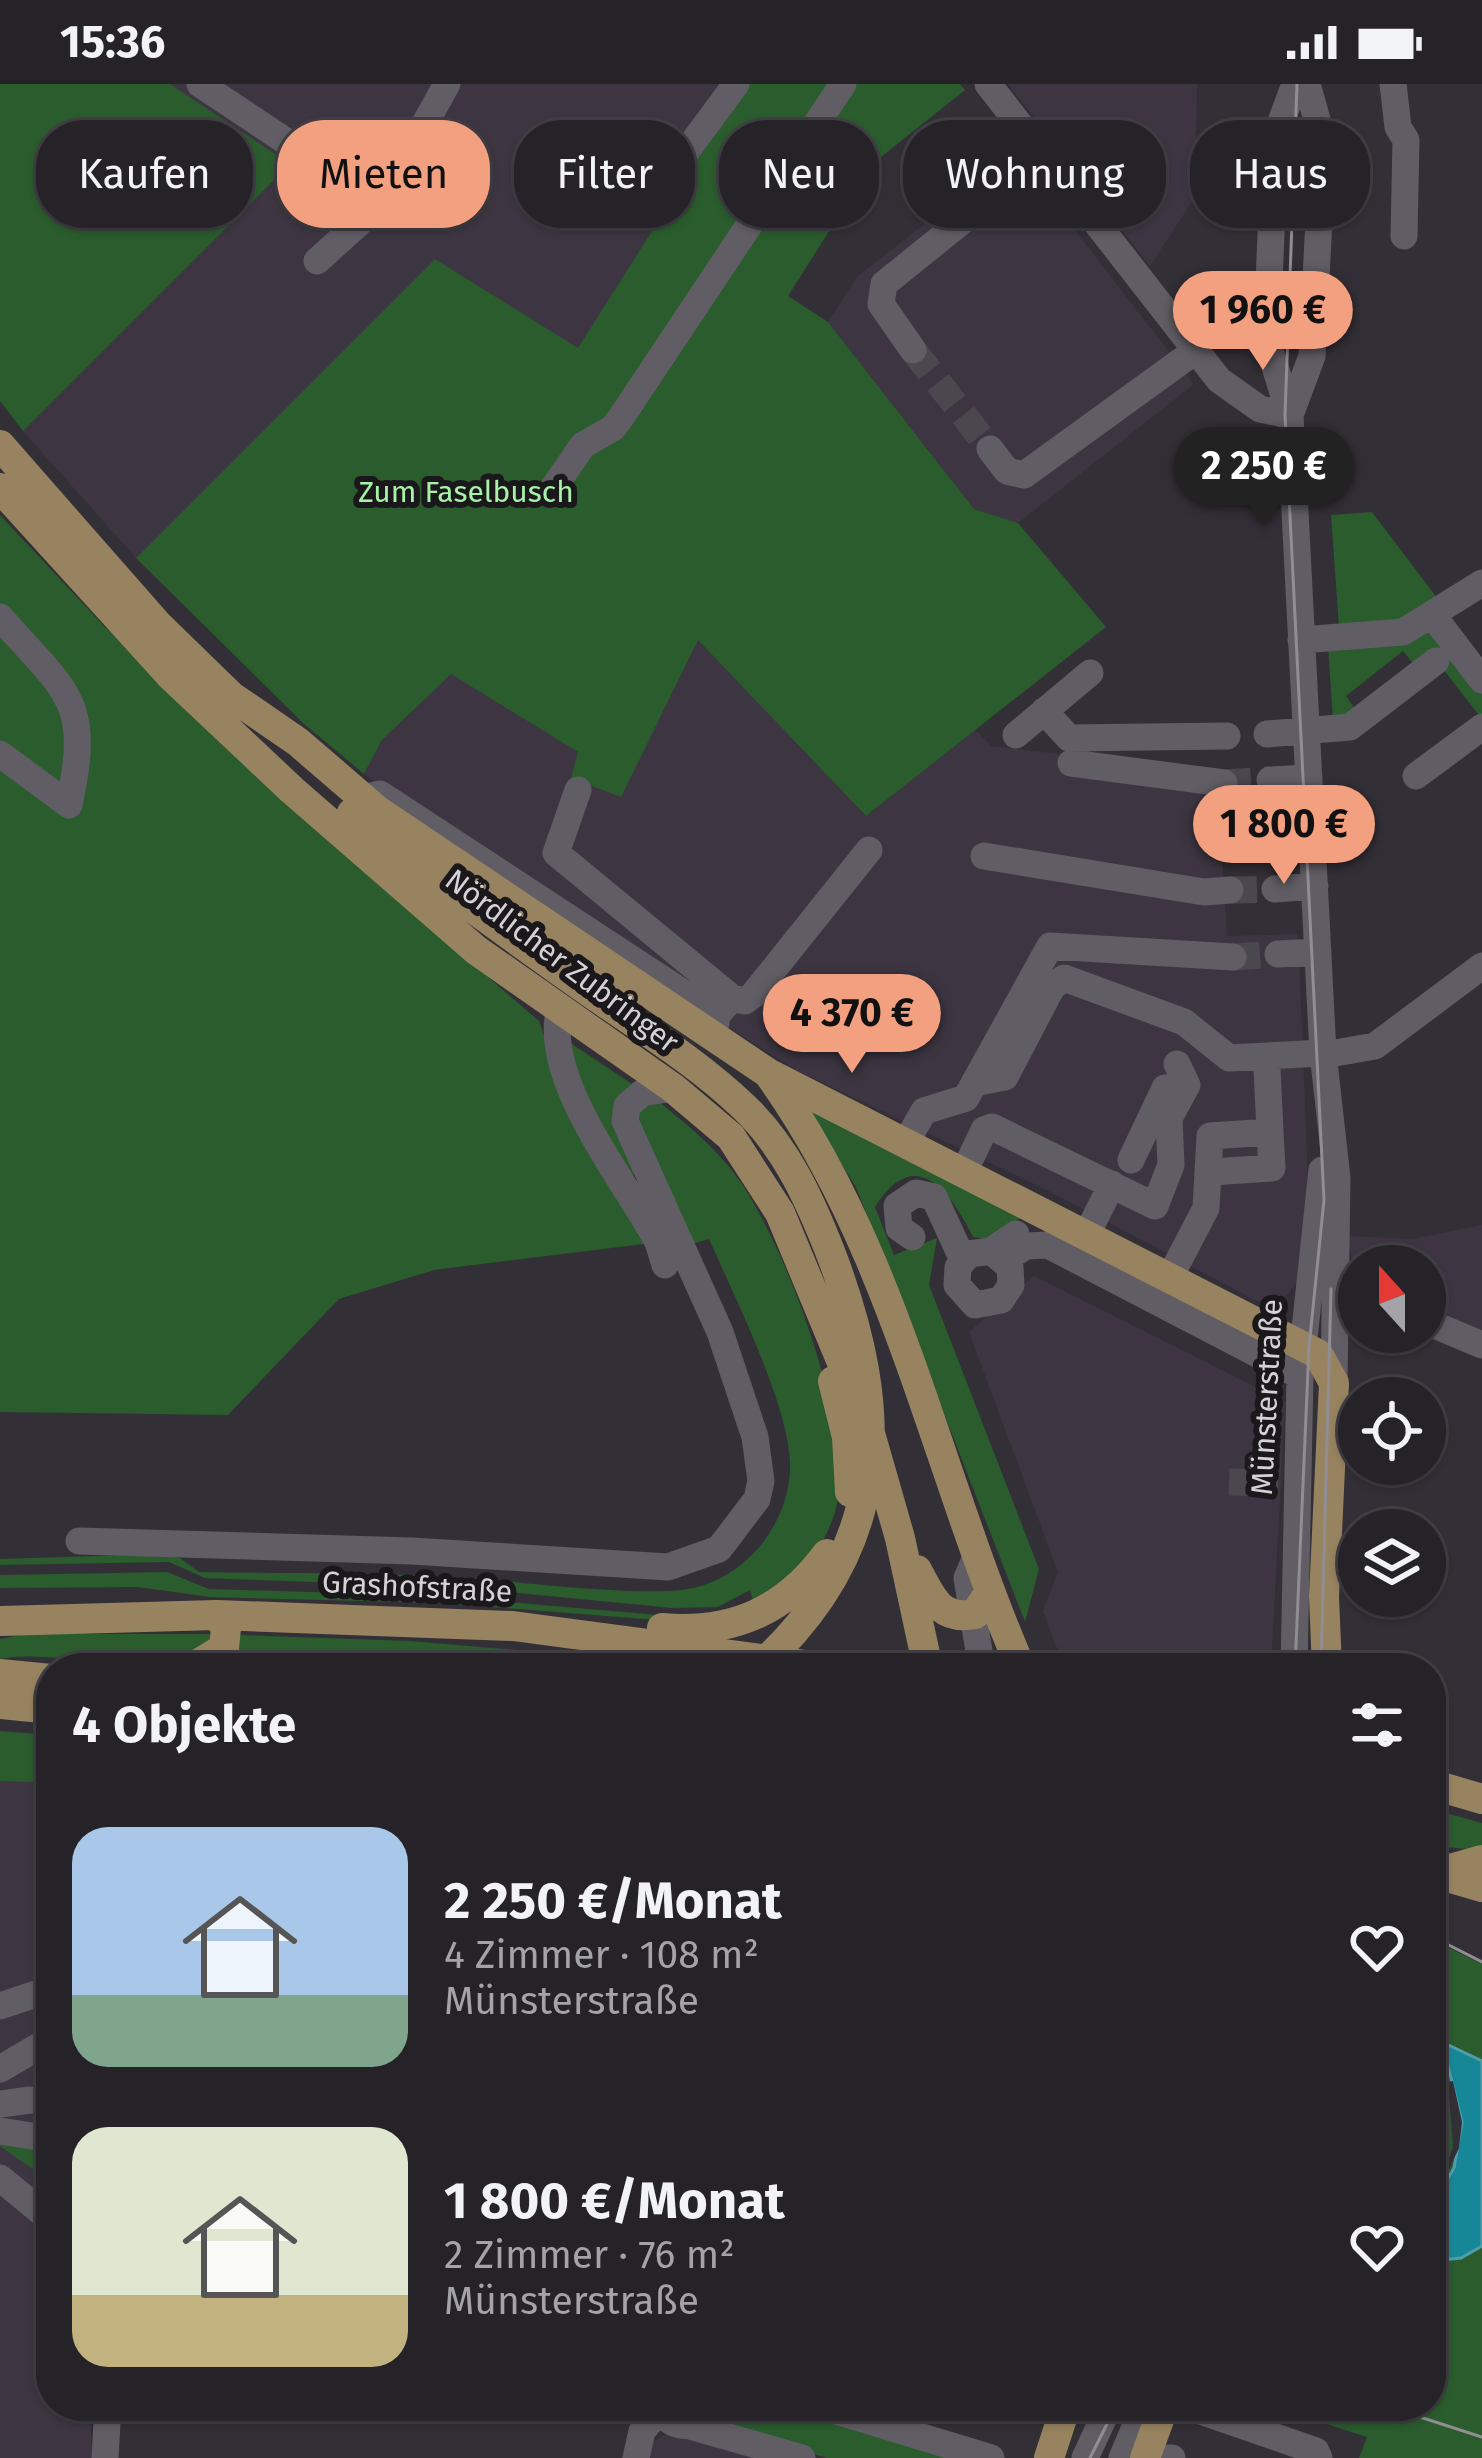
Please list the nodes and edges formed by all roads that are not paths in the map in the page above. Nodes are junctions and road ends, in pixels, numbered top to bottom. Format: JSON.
{"nodes":[{"id":1,"x":200,"y":84,"type":"edge"},
{"id":2,"x":446,"y":84,"type":"edge"},
{"id":3,"x":736,"y":84,"type":"edge"},
{"id":4,"x":843,"y":84,"type":"edge"},
{"id":5,"x":988,"y":84,"type":"edge"},
{"id":6,"x":1295,"y":84,"type":"edge"},
{"id":7,"x":1307,"y":84,"type":"edge"},
{"id":8,"x":1393,"y":84,"type":"edge"},
{"id":9,"x":426,"y":120,"type":"edge"},
{"id":10,"x":1016,"y":120,"type":"edge"},
{"id":11,"x":277,"y":135,"type":"edge"},
{"id":12,"x":695,"y":140,"type":"edge"},
{"id":13,"x":353,"y":228,"type":"edge"},
{"id":14,"x":954,"y":228,"type":"edge"},
{"id":15,"x":1099,"y":228,"type":"edge"},
{"id":16,"x":1404,"y":236,"type":"dead end"},
{"id":17,"x":317,"y":261,"type":"dead end"},
{"id":18,"x":913,"y":350,"type":"tunnel mouth"},
{"id":19,"x":1195,"y":351,"type":"junction"},
{"id":20,"x":1290,"y":415,"type":"junction"},
{"id":21,"x":0,"y":445,"type":"edge"},
{"id":22,"x":990,"y":449,"type":"tunnel mouth"},
{"id":23,"x":554,"y":487,"type":"dead end"},
{"id":24,"x":0,"y":488,"type":"edge"},
{"id":25,"x":1482,"y":583,"type":"edge"},
{"id":26,"x":0,"y":617,"type":"edge"},
{"id":27,"x":1434,"y":617,"type":"junction"},
{"id":28,"x":1301,"y":640,"type":"junction"},
{"id":29,"x":1436,"y":661,"type":"dead end"},
{"id":30,"x":1090,"y":673,"type":"dead end"},
{"id":31,"x":1482,"y":680,"type":"edge"},
{"id":32,"x":231,"y":696,"type":"junction"},
{"id":33,"x":1045,"y":711,"type":"junction"},
{"id":34,"x":1482,"y":727,"type":"edge"},
{"id":35,"x":1307,"y":730,"type":"junction"},
{"id":36,"x":1267,"y":734,"type":"dead end"},
{"id":37,"x":1016,"y":735,"type":"dead end"},
{"id":38,"x":1226,"y":736,"type":"dead end"},
{"id":39,"x":0,"y":754,"type":"edge"},
{"id":40,"x":1071,"y":764,"type":"dead end"},
{"id":41,"x":1417,"y":776,"type":"dead end"},
{"id":42,"x":1310,"y":778,"type":"junction"},
{"id":43,"x":1270,"y":780,"type":"tunnel mouth"},
{"id":44,"x":1224,"y":783,"type":"tunnel mouth"},
{"id":45,"x":578,"y":790,"type":"dead end"},
{"id":46,"x":363,"y":798,"type":"junction"},
{"id":47,"x":869,"y":850,"type":"dead end"},
{"id":48,"x":984,"y":856,"type":"dead end"},
{"id":49,"x":1315,"y":886,"type":"junction"},
{"id":50,"x":1275,"y":889,"type":"tunnel mouth"},
{"id":51,"x":1230,"y":890,"type":"tunnel mouth"},
{"id":52,"x":647,"y":924,"type":"junction"},
{"id":53,"x":616,"y":950,"type":"junction"},
{"id":54,"x":1318,"y":952,"type":"junction"},
{"id":55,"x":1278,"y":955,"type":"tunnel mouth"},
{"id":56,"x":1234,"y":957,"type":"tunnel mouth"},
{"id":57,"x":1482,"y":966,"type":"edge"},
{"id":58,"x":559,"y":1012,"type":"junction"},
{"id":59,"x":721,"y":1016,"type":"junction"},
{"id":60,"x":1201,"y":1036,"type":"junction"},
{"id":61,"x":1324,"y":1057,"type":"junction"},
{"id":62,"x":1177,"y":1064,"type":"junction"},
{"id":63,"x":1267,"y":1068,"type":"junction"},
{"id":64,"x":768,"y":1073,"type":"junction"},
{"id":65,"x":974,"y":1083,"type":"junction"},
{"id":66,"x":673,"y":1088,"type":"junction"},
{"id":67,"x":1205,"y":1090,"type":"dead end"},
{"id":68,"x":1329,"y":1130,"type":"junction"},
{"id":69,"x":906,"y":1142,"type":"junction"},
{"id":70,"x":1131,"y":1160,"type":"dead end"},
{"id":71,"x":964,"y":1172,"type":"junction"},
{"id":72,"x":1112,"y":1184,"type":"junction"},
{"id":73,"x":1086,"y":1236,"type":"junction"},
{"id":74,"x":912,"y":1238,"type":"dead end"},
{"id":75,"x":1341,"y":1245,"type":"edge"},
{"id":76,"x":998,"y":1255,"type":"junction"},
{"id":77,"x":1124,"y":1256,"type":"junction"},
{"id":78,"x":963,"y":1260,"type":"junction"},
{"id":79,"x":678,"y":1263,"type":"junction"},
{"id":80,"x":1169,"y":1279,"type":"junction"},
{"id":81,"x":1306,"y":1293,"type":"junction"},
{"id":82,"x":1263,"y":1322,"type":"junction"},
{"id":83,"x":1446,"y":1330,"type":"edge"},
{"id":84,"x":828,"y":1339,"type":"junction"},
{"id":85,"x":1304,"y":1343,"type":"junction"},
{"id":86,"x":1482,"y":1345,"type":"edge"},
{"id":87,"x":1340,"y":1353,"type":"edge"},
{"id":88,"x":1300,"y":1376,"type":"junction"},
{"id":89,"x":1334,"y":1383,"type":"junction"},
{"id":90,"x":1302,"y":1484,"type":"junction"},
{"id":91,"x":900,"y":1538,"type":"junction"},
{"id":92,"x":80,"y":1541,"type":"dead end"},
{"id":93,"x":982,"y":1603,"type":"junction"},
{"id":94,"x":217,"y":1616,"type":"junction"},
{"id":95,"x":0,"y":1621,"type":"edge"},
{"id":96,"x":513,"y":1626,"type":"junction"},
{"id":97,"x":216,"y":1653,"type":"edge"},
{"id":98,"x":716,"y":1653,"type":"edge"},
{"id":99,"x":772,"y":1653,"type":"edge"},
{"id":100,"x":925,"y":1653,"type":"edge"},
{"id":101,"x":980,"y":1653,"type":"edge"},
{"id":102,"x":1012,"y":1653,"type":"edge"},
{"id":103,"x":1295,"y":1653,"type":"edge"},
{"id":104,"x":1326,"y":1653,"type":"edge"},
{"id":105,"x":0,"y":1674,"type":"edge"},
{"id":106,"x":36,"y":1677,"type":"edge"},
{"id":107,"x":0,"y":1704,"type":"edge"},
{"id":108,"x":36,"y":1708,"type":"edge"},
{"id":109,"x":1446,"y":1788,"type":"edge"},
{"id":110,"x":1482,"y":1799,"type":"edge"},
{"id":111,"x":1446,"y":1876,"type":"edge"},
{"id":112,"x":1479,"y":1882,"type":"edge"},
{"id":113,"x":36,"y":1994,"type":"edge"},
{"id":114,"x":0,"y":2006,"type":"edge"},
{"id":115,"x":36,"y":2048,"type":"edge"},
{"id":116,"x":0,"y":2069,"type":"edge"},
{"id":117,"x":30,"y":2100,"type":"dead end"},
{"id":118,"x":0,"y":2104,"type":"edge"},
{"id":119,"x":0,"y":2131,"type":"edge"},
{"id":120,"x":36,"y":2137,"type":"edge"},
{"id":121,"x":0,"y":2178,"type":"edge"},
{"id":122,"x":36,"y":2208,"type":"edge"},
{"id":123,"x":106,"y":2421,"type":"edge"},
{"id":124,"x":649,"y":2421,"type":"edge"},
{"id":125,"x":670,"y":2421,"type":"edge"},
{"id":126,"x":704,"y":2421,"type":"edge"},
{"id":127,"x":869,"y":2421,"type":"edge"},
{"id":128,"x":1061,"y":2421,"type":"edge"},
{"id":129,"x":1101,"y":2421,"type":"edge"},
{"id":130,"x":1138,"y":2421,"type":"edge"},
{"id":131,"x":1160,"y":2421,"type":"edge"},
{"id":132,"x":1229,"y":2421,"type":"edge"},
{"id":133,"x":690,"y":2426,"type":"junction"},
{"id":134,"x":105,"y":2458,"type":"edge"},
{"id":135,"x":636,"y":2458,"type":"edge"},
{"id":136,"x":802,"y":2458,"type":"edge"},
{"id":137,"x":991,"y":2458,"type":"edge"},
{"id":138,"x":1048,"y":2458,"type":"edge"},
{"id":139,"x":1084,"y":2458,"type":"edge"},
{"id":140,"x":1122,"y":2458,"type":"edge"},
{"id":141,"x":1149,"y":2458,"type":"edge"},
{"id":142,"x":1172,"y":2458,"type":"edge"},
{"id":143,"x":1318,"y":2458,"type":"edge"}],
"edges":[{"from":1,"to":11,"type":"street"},
{"from":2,"to":9,"type":"street"},
{"from":3,"to":12,"type":"street"},
{"from":4,"to":23,"type":"street"},
{"from":5,"to":10,"type":"street"},
{"from":6,"to":20,"type":"street","name":"Münsterstraße"},
{"from":7,"to":20,"type":"street","name":"Münsterstraße"},
{"from":8,"to":16,"type":"street"},
{"from":13,"to":17,"type":"street"},
{"from":14,"to":18,"type":"street"},
{"from":15,"to":19,"type":"street"},
{"from":19,"to":20,"type":"street"},
{"from":19,"to":22,"type":"street"},
{"from":20,"to":28,"type":"street","name":"Münsterstraße"},
{"from":21,"to":32,"type":"main road","name":"Nördlicher Zubringer"},
{"from":24,"to":58,"type":"main road","name":"Nördlicher Zubringer"},
{"from":25,"to":27,"type":"street"},
{"from":26,"to":39,"type":"street"},
{"from":27,"to":28,"type":"street"},
{"from":27,"to":31,"type":"street"},
{"from":28,"to":35,"type":"street","name":"Münsterstraße"},
{"from":29,"to":35,"type":"street"},
{"from":30,"to":33,"type":"street"},
{"from":32,"to":46,"type":"main road","name":"Nördlicher Zubringer"},
{"from":32,"to":99,"type":"main road"},
{"from":33,"to":37,"type":"street"},
{"from":33,"to":38,"type":"street"},
{"from":34,"to":41,"type":"street"},
{"from":35,"to":36,"type":"street"},
{"from":35,"to":42,"type":"street","name":"Münsterstraße"},
{"from":40,"to":44,"type":"street"},
{"from":42,"to":43,"type":"street"},
{"from":42,"to":49,"type":"street","name":"Münsterstraße"},
{"from":45,"to":52,"type":"street"},
{"from":46,"to":53,"type":"street"},
{"from":46,"to":59,"type":"main road","name":"Nördlicher Zubringer"},
{"from":47,"to":59,"type":"street"},
{"from":48,"to":51,"type":"street"},
{"from":49,"to":50,"type":"street"},
{"from":49,"to":54,"type":"street","name":"Münsterstraße"},
{"from":52,"to":53,"type":"street"},
{"from":52,"to":59,"type":"street"},
{"from":53,"to":59,"type":"street"},
{"from":54,"to":55,"type":"street"},
{"from":54,"to":61,"type":"street","name":"Münsterstraße"},
{"from":56,"to":65,"type":"street"},
{"from":57,"to":61,"type":"street"},
{"from":58,"to":66,"type":"main road","name":"Nördlicher Zubringer"},
{"from":58,"to":79,"type":"street"},
{"from":59,"to":64,"type":"main road","name":"Nördlicher Zubringer"},
{"from":60,"to":61,"type":"street"},
{"from":60,"to":62,"type":"street"},
{"from":60,"to":65,"type":"street"},
{"from":61,"to":63,"type":"street"},
{"from":61,"to":68,"type":"street","name":"Münsterstraße"},
{"from":62,"to":70,"type":"street"},
{"from":62,"to":72,"type":"street"},
{"from":63,"to":67,"type":"street"},
{"from":63,"to":80,"type":"street"},
{"from":64,"to":69,"type":"main road","name":"Nördlicher Zubringer"},
{"from":64,"to":93,"type":"main road","name":"Nördlicher Zubringer"},
{"from":65,"to":69,"type":"street"},
{"from":66,"to":79,"type":"street"},
{"from":66,"to":84,"type":"main road","name":"Nördlicher Zubringer"},
{"from":68,"to":75,"type":"street","name":"Münsterstraße"},
{"from":68,"to":81,"type":"street","name":"Münsterstraße"},
{"from":69,"to":71,"type":"main road","name":"Nördlicher Zubringer"},
{"from":71,"to":72,"type":"street"},
{"from":71,"to":73,"type":"main road","name":"Nördlicher Zubringer"},
{"from":72,"to":73,"type":"street"},
{"from":73,"to":77,"type":"main road","name":"Nördlicher Zubringer"},
{"from":74,"to":78,"type":"street"},
{"from":76,"to":77,"type":"street"},
{"from":76,"to":78,"type":"street"},
{"from":76,"to":78,"type":"street"},
{"from":76,"to":88,"type":"street"},
{"from":77,"to":80,"type":"main road","name":"Nördlicher Zubringer"},
{"from":79,"to":92,"type":"street"},
{"from":80,"to":82,"type":"main road","name":"Nördlicher Zubringer"},
{"from":81,"to":82,"type":"street"},
{"from":81,"to":85,"type":"street","name":"Münsterstraße"},
{"from":82,"to":85,"type":"main road","name":"Nördlicher Zubringer"},
{"from":83,"to":86,"type":"street"},
{"from":84,"to":91,"type":"main road","name":"Nördlicher Zubringer"},
{"from":84,"to":96,"type":"main road"},
{"from":85,"to":88,"type":"street","name":"Münsterstraße"},
{"from":85,"to":89,"type":"main road","name":"Nördlicher Zubringer"},
{"from":87,"to":89,"type":"street","name":"Münsterstraße"},
{"from":88,"to":90,"type":"street","name":"Münsterstraße"},
{"from":89,"to":90,"type":"main road","name":"Münsterstraße"},
{"from":90,"to":103,"type":"street","name":"Münsterstraße"},
{"from":90,"to":104,"type":"main road","name":"Münsterstraße"},
{"from":91,"to":93,"type":"main road"},
{"from":91,"to":100,"type":"main road","name":"Nördlicher Zubringer"},
{"from":93,"to":101,"type":"street"},
{"from":93,"to":102,"type":"main road","name":"Nördlicher Zubringer"},
{"from":94,"to":95,"type":"main road","name":"Grashofstraße"},
{"from":94,"to":96,"type":"main road","name":"Grashofstraße"},
{"from":94,"to":97,"type":"main road"},
{"from":96,"to":98,"type":"main road","name":"Grashofstraße"},
{"from":105,"to":106,"type":"main road"},
{"from":107,"to":108,"type":"main road"},
{"from":109,"to":110,"type":"main road"},
{"from":111,"to":112,"type":"main road"},
{"from":113,"to":114,"type":"street"},
{"from":115,"to":116,"type":"street"},
{"from":117,"to":118,"type":"street"},
{"from":119,"to":120,"type":"street"},
{"from":121,"to":122,"type":"street"},
{"from":123,"to":134,"type":"street"},
{"from":124,"to":135,"type":"street"},
{"from":125,"to":133,"type":"street"},
{"from":126,"to":133,"type":"street"},
{"from":127,"to":137,"type":"street"},
{"from":128,"to":138,"type":"main road"},
{"from":129,"to":139,"type":"street"},
{"from":130,"to":140,"type":"street"},
{"from":131,"to":141,"type":"main road"},
{"from":132,"to":143,"type":"street"},
{"from":133,"to":136,"type":"street"},
{"from":141,"to":142,"type":"street"}]}
